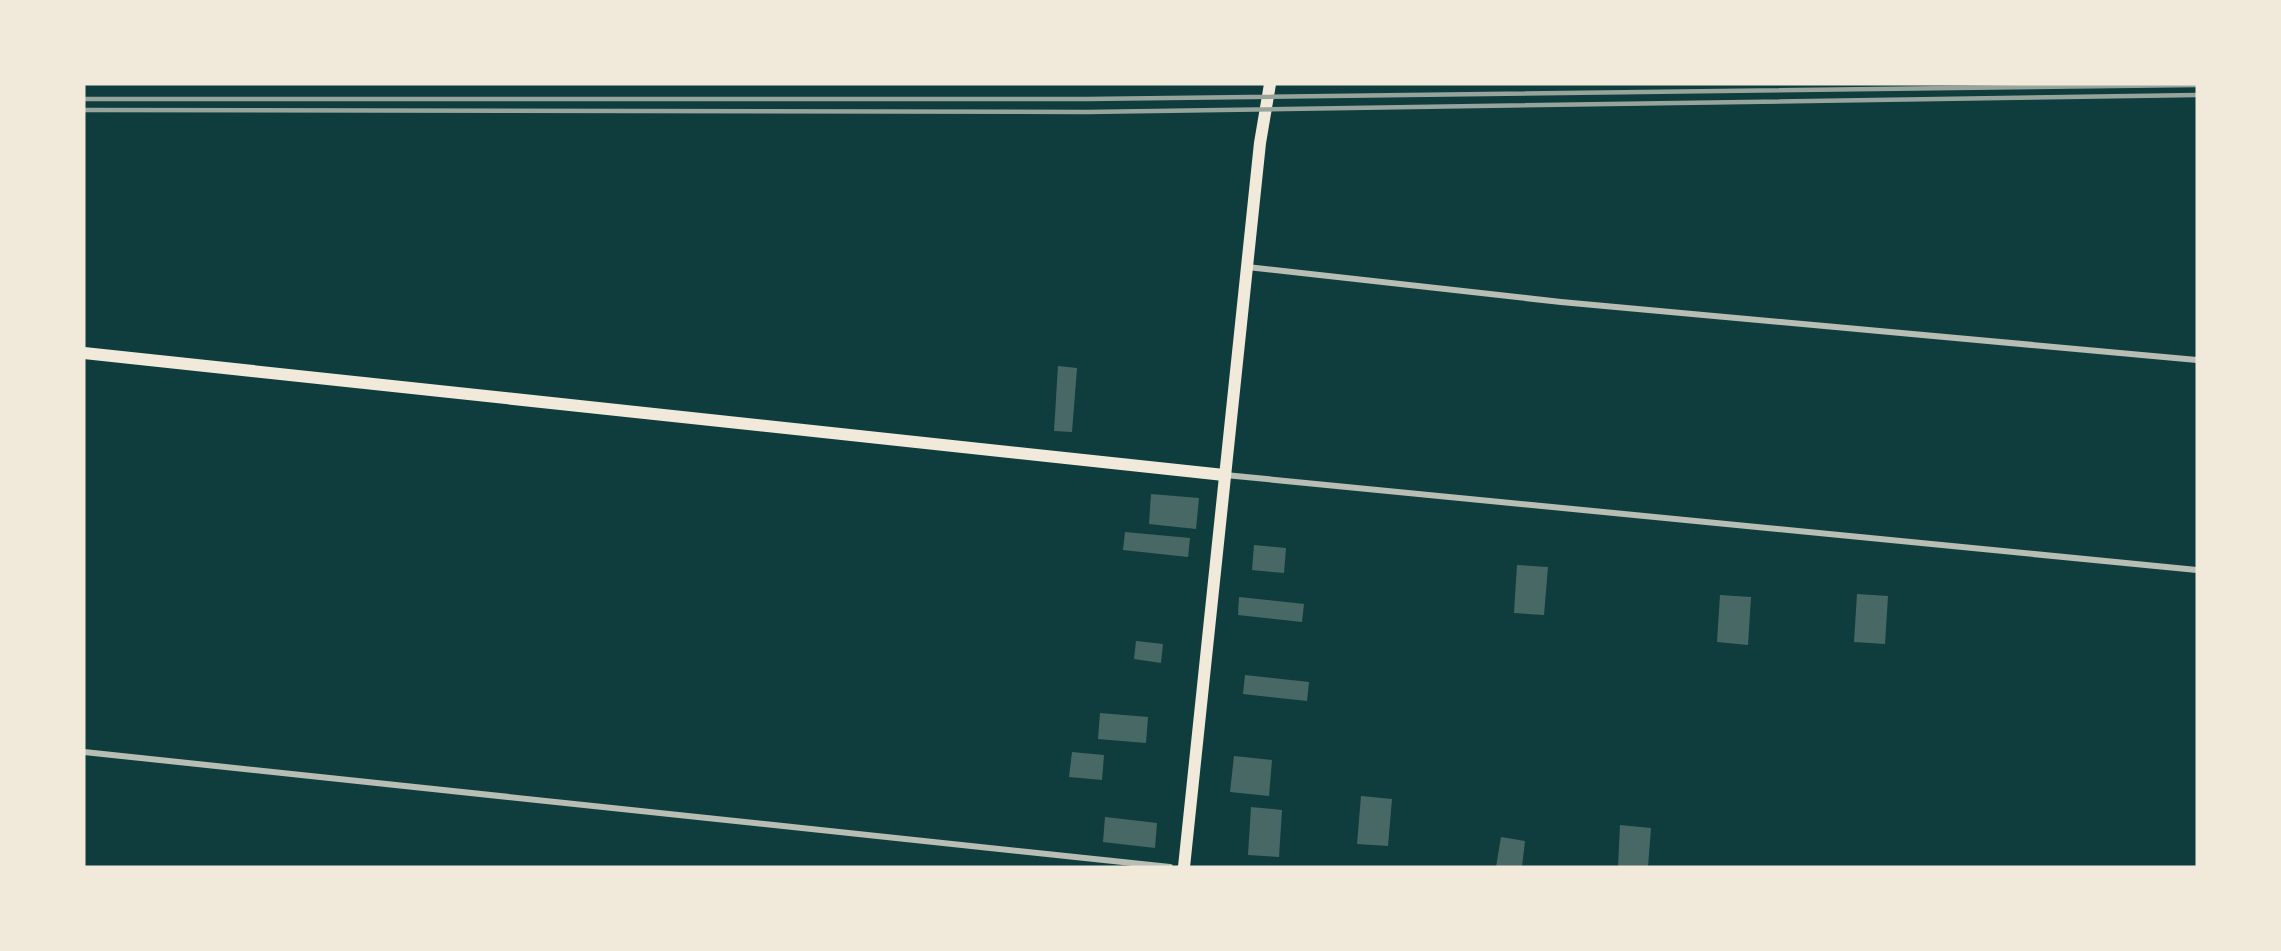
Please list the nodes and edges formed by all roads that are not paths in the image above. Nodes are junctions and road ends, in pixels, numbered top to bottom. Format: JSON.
{"nodes":[{"id":1,"x":1270,"y":84,"type":"edge"},
{"id":2,"x":1247,"y":267,"type":"junction"},
{"id":3,"x":84,"y":353,"type":"edge"},
{"id":4,"x":2197,"y":360,"type":"edge"},
{"id":5,"x":1224,"y":475,"type":"junction"},
{"id":6,"x":2197,"y":570,"type":"edge"},
{"id":7,"x":84,"y":752,"type":"edge"},
{"id":8,"x":1170,"y":867,"type":"edge"},
{"id":9,"x":1184,"y":867,"type":"edge"}],
"edges":[{"from":1,"to":2,"type":"main road"},
{"from":2,"to":4,"type":"street"},
{"from":2,"to":5,"type":"main road"},
{"from":3,"to":5,"type":"main road"},
{"from":5,"to":6,"type":"street"},
{"from":5,"to":9,"type":"main road"},
{"from":7,"to":8,"type":"street"}]}
